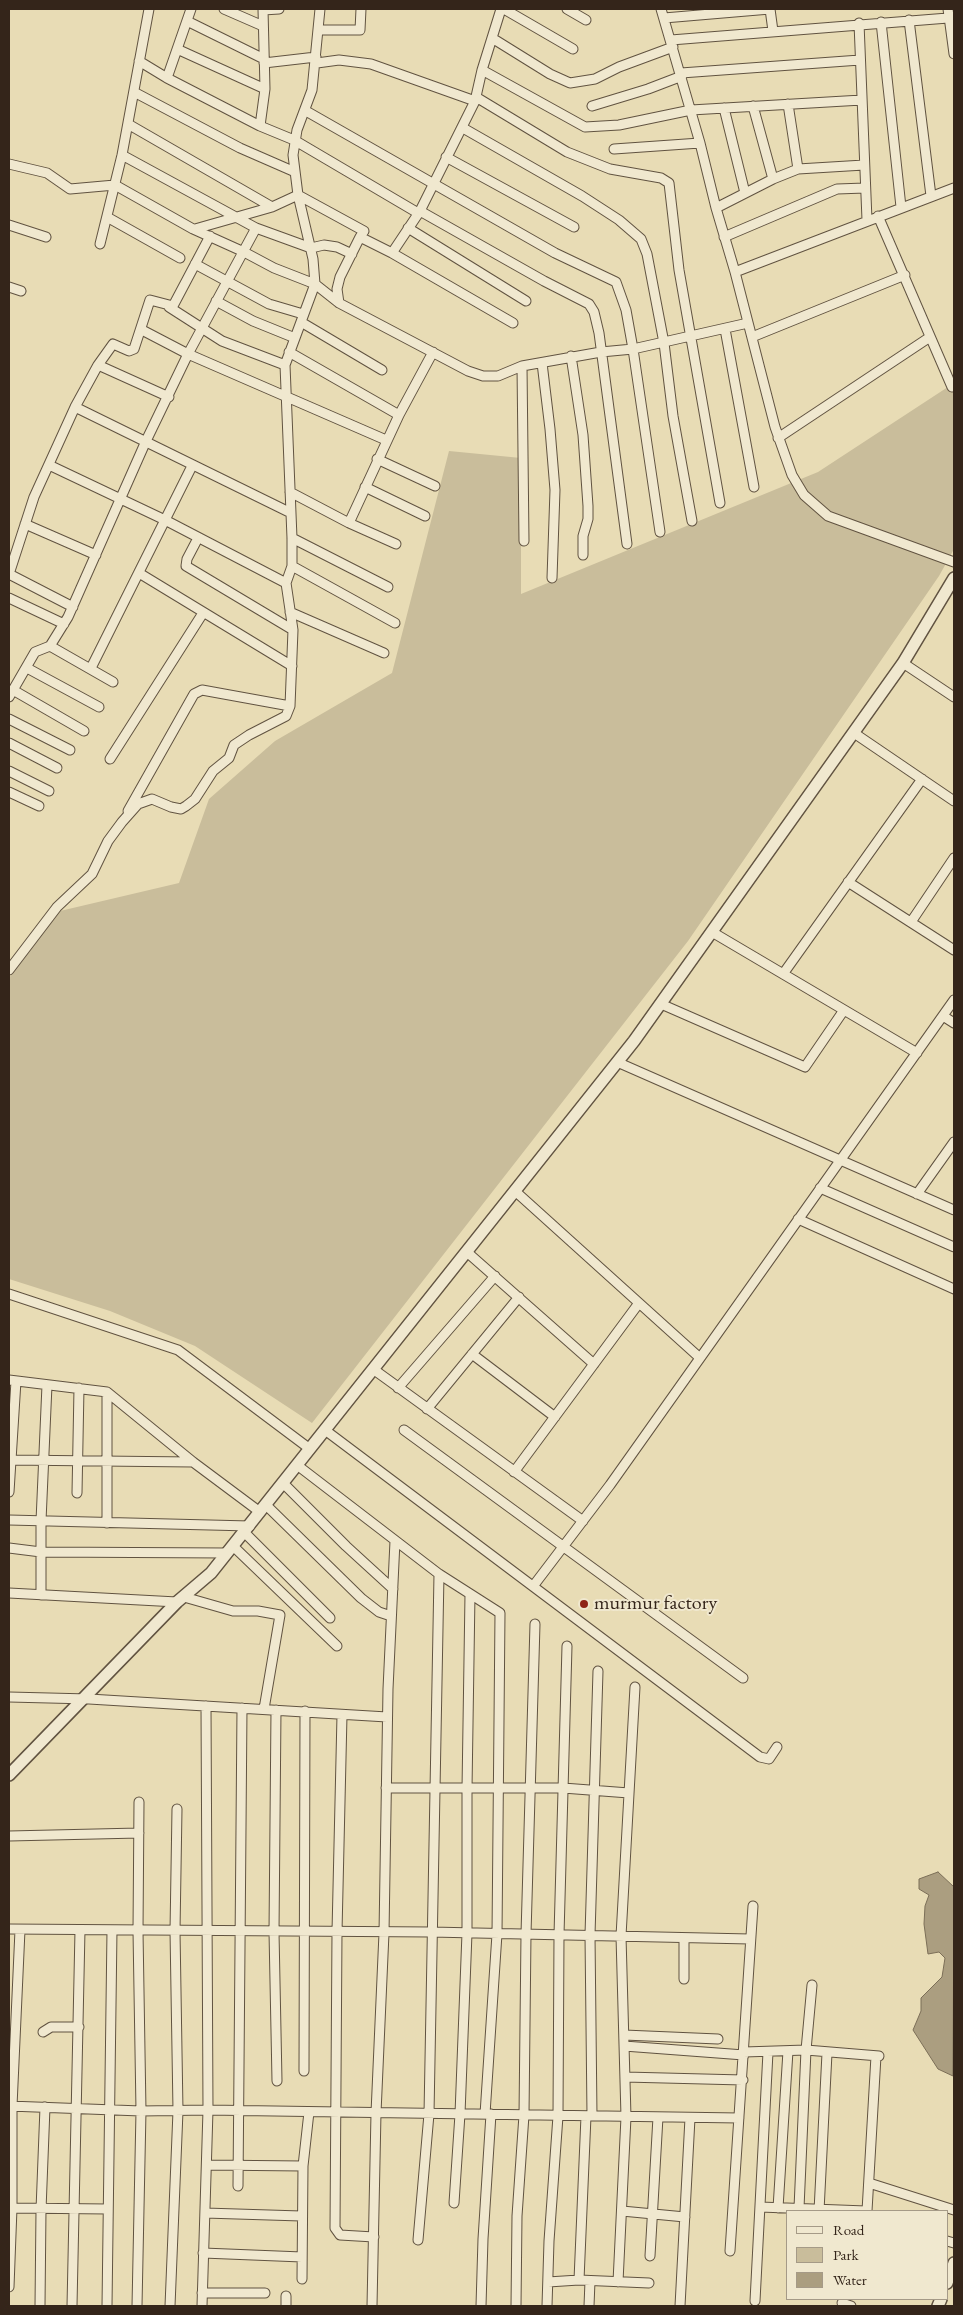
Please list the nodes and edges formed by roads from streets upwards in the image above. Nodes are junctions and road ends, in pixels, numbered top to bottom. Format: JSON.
{"nodes":[{"id":1,"x":148,"y":9,"type":"edge"},
{"id":2,"x":191,"y":9,"type":"edge"},
{"id":3,"x":224,"y":9,"type":"edge"},
{"id":4,"x":279,"y":9,"type":"edge"},
{"id":5,"x":320,"y":9,"type":"edge"},
{"id":6,"x":361,"y":9,"type":"edge"},
{"id":7,"x":502,"y":9,"type":"edge"},
{"id":8,"x":567,"y":9,"type":"edge"},
{"id":9,"x":770,"y":9,"type":"edge"},
{"id":10,"x":263,"y":10,"type":"edge"},
{"id":11,"x":662,"y":13,"type":"edge"},
{"id":12,"x":948,"y":13,"type":"edge"},
{"id":13,"x":586,"y":20,"type":"dead end"},
{"id":14,"x":909,"y":20,"type":"junction"},
{"id":15,"x":187,"y":21,"type":"junction"},
{"id":16,"x":881,"y":22,"type":"junction"},
{"id":17,"x":858,"y":24,"type":"junction"},
{"id":18,"x":263,"y":26,"type":"junction"},
{"id":19,"x":318,"y":30,"type":"junction"},
{"id":20,"x":773,"y":31,"type":"junction"},
{"id":21,"x":492,"y":38,"type":"junction"},
{"id":22,"x":672,"y":43,"type":"junction"},
{"id":23,"x":177,"y":49,"type":"junction"},
{"id":24,"x":573,"y":50,"type":"dead end"},
{"id":25,"x":954,"y":54,"type":"edge"},
{"id":26,"x":316,"y":60,"type":"junction"},
{"id":27,"x":860,"y":60,"type":"junction"},
{"id":28,"x":139,"y":61,"type":"junction"},
{"id":29,"x":264,"y":61,"type":"junction"},
{"id":30,"x":482,"y":70,"type":"junction"},
{"id":31,"x":681,"y":74,"type":"junction"},
{"id":32,"x":167,"y":78,"type":"junction"},
{"id":33,"x":265,"y":89,"type":"junction"},
{"id":34,"x":134,"y":92,"type":"junction"},
{"id":35,"x":476,"y":99,"type":"junction"},
{"id":36,"x":862,"y":100,"type":"junction"},
{"id":37,"x":788,"y":104,"type":"junction"},
{"id":38,"x":592,"y":106,"type":"dead end"},
{"id":39,"x":753,"y":106,"type":"junction"},
{"id":40,"x":724,"y":108,"type":"junction"},
{"id":41,"x":691,"y":110,"type":"junction"},
{"id":42,"x":306,"y":111,"type":"junction"},
{"id":43,"x":128,"y":124,"type":"junction"},
{"id":44,"x":260,"y":126,"type":"junction"},
{"id":45,"x":463,"y":128,"type":"junction"},
{"id":46,"x":294,"y":140,"type":"junction"},
{"id":47,"x":700,"y":143,"type":"junction"},
{"id":48,"x":614,"y":149,"type":"dead end"},
{"id":49,"x":122,"y":155,"type":"junction"},
{"id":50,"x":446,"y":157,"type":"junction"},
{"id":51,"x":9,"y":164,"type":"edge"},
{"id":52,"x":864,"y":165,"type":"junction"},
{"id":53,"x":798,"y":170,"type":"junction"},
{"id":54,"x":295,"y":172,"type":"junction"},
{"id":55,"x":773,"y":179,"type":"junction"},
{"id":56,"x":433,"y":183,"type":"junction"},
{"id":57,"x":115,"y":185,"type":"junction"},
{"id":58,"x":865,"y":188,"type":"junction"},
{"id":59,"x":954,"y":188,"type":"edge"},
{"id":60,"x":745,"y":193,"type":"junction"},
{"id":61,"x":298,"y":195,"type":"junction"},
{"id":62,"x":931,"y":196,"type":"junction"},
{"id":63,"x":272,"y":207,"type":"junction"},
{"id":64,"x":901,"y":207,"type":"junction"},
{"id":65,"x":716,"y":208,"type":"junction"},
{"id":66,"x":419,"y":212,"type":"junction"},
{"id":67,"x":878,"y":216,"type":"junction"},
{"id":68,"x":107,"y":217,"type":"junction"},
{"id":69,"x":237,"y":218,"type":"junction"},
{"id":70,"x":866,"y":220,"type":"junction"},
{"id":71,"x":9,"y":226,"type":"edge"},
{"id":72,"x":574,"y":227,"type":"dead end"},
{"id":73,"x":256,"y":228,"type":"junction"},
{"id":74,"x":408,"y":228,"type":"junction"},
{"id":75,"x":193,"y":229,"type":"junction"},
{"id":76,"x":210,"y":236,"type":"junction"},
{"id":77,"x":46,"y":237,"type":"dead end"},
{"id":78,"x":360,"y":237,"type":"junction"},
{"id":79,"x":724,"y":237,"type":"junction"},
{"id":80,"x":100,"y":244,"type":"dead end"},
{"id":81,"x":311,"y":248,"type":"junction"},
{"id":82,"x":244,"y":252,"type":"junction"},
{"id":83,"x":392,"y":253,"type":"junction"},
{"id":84,"x":352,"y":254,"type":"junction"},
{"id":85,"x":180,"y":258,"type":"dead end"},
{"id":86,"x":195,"y":264,"type":"junction"},
{"id":87,"x":735,"y":272,"type":"junction"},
{"id":88,"x":905,"y":275,"type":"junction"},
{"id":89,"x":228,"y":281,"type":"junction"},
{"id":90,"x":315,"y":284,"type":"junction"},
{"id":91,"x":9,"y":287,"type":"edge"},
{"id":92,"x":21,"y":290,"type":"dead end"},
{"id":93,"x":216,"y":301,"type":"junction"},
{"id":94,"x":526,"y":301,"type":"dead end"},
{"id":95,"x":338,"y":303,"type":"junction"},
{"id":96,"x":169,"y":307,"type":"junction"},
{"id":97,"x":302,"y":318,"type":"junction"},
{"id":98,"x":513,"y":323,"type":"dead end"},
{"id":99,"x":748,"y":323,"type":"junction"},
{"id":100,"x":202,"y":329,"type":"junction"},
{"id":101,"x":725,"y":329,"type":"junction"},
{"id":102,"x":142,"y":330,"type":"junction"},
{"id":103,"x":690,"y":337,"type":"junction"},
{"id":104,"x":752,"y":337,"type":"junction"},
{"id":105,"x":930,"y":337,"type":"junction"},
{"id":106,"x":295,"y":338,"type":"junction"},
{"id":107,"x":664,"y":343,"type":"junction"},
{"id":108,"x":633,"y":349,"type":"junction"},
{"id":109,"x":289,"y":352,"type":"junction"},
{"id":110,"x":433,"y":352,"type":"junction"},
{"id":111,"x":601,"y":352,"type":"junction"},
{"id":112,"x":188,"y":354,"type":"junction"},
{"id":113,"x":571,"y":356,"type":"junction"},
{"id":114,"x":542,"y":363,"type":"junction"},
{"id":115,"x":98,"y":365,"type":"junction"},
{"id":116,"x":285,"y":366,"type":"junction"},
{"id":117,"x":522,"y":366,"type":"junction"},
{"id":118,"x":382,"y":370,"type":"dead end"},
{"id":119,"x":952,"y":387,"type":"dead end"},
{"id":120,"x":169,"y":397,"type":"junction"},
{"id":121,"x":285,"y":397,"type":"junction"},
{"id":122,"x":75,"y":408,"type":"junction"},
{"id":123,"x":399,"y":415,"type":"junction"},
{"id":124,"x":778,"y":438,"type":"junction"},
{"id":125,"x":386,"y":440,"type":"junction"},
{"id":126,"x":146,"y":441,"type":"junction"},
{"id":127,"x":377,"y":459,"type":"junction"},
{"id":128,"x":49,"y":465,"type":"junction"},
{"id":129,"x":192,"y":466,"type":"junction"},
{"id":130,"x":435,"y":486,"type":"dead end"},
{"id":131,"x":365,"y":487,"type":"junction"},
{"id":132,"x":754,"y":487,"type":"dead end"},
{"id":133,"x":290,"y":492,"type":"junction"},
{"id":134,"x":119,"y":498,"type":"junction"},
{"id":135,"x":720,"y":503,"type":"dead end"},
{"id":136,"x":291,"y":513,"type":"junction"},
{"id":137,"x":425,"y":516,"type":"dead end"},
{"id":138,"x":165,"y":520,"type":"junction"},
{"id":139,"x":692,"y":521,"type":"dead end"},
{"id":140,"x":349,"y":523,"type":"junction"},
{"id":141,"x":25,"y":524,"type":"junction"},
{"id":142,"x":660,"y":532,"type":"dead end"},
{"id":143,"x":198,"y":538,"type":"junction"},
{"id":144,"x":292,"y":538,"type":"junction"},
{"id":145,"x":524,"y":541,"type":"dead end"},
{"id":146,"x":396,"y":544,"type":"dead end"},
{"id":147,"x":627,"y":544,"type":"dead end"},
{"id":148,"x":96,"y":555,"type":"junction"},
{"id":149,"x":583,"y":555,"type":"dead end"},
{"id":150,"x":954,"y":562,"type":"edge"},
{"id":151,"x":292,"y":566,"type":"junction"},
{"id":152,"x":139,"y":573,"type":"junction"},
{"id":153,"x":9,"y":574,"type":"edge"},
{"id":154,"x":552,"y":578,"type":"dead end"},
{"id":155,"x":954,"y":578,"type":"edge"},
{"id":156,"x":286,"y":583,"type":"junction"},
{"id":157,"x":388,"y":587,"type":"dead end"},
{"id":158,"x":9,"y":598,"type":"edge"},
{"id":159,"x":73,"y":607,"type":"junction"},
{"id":160,"x":290,"y":612,"type":"junction"},
{"id":161,"x":203,"y":613,"type":"junction"},
{"id":162,"x":395,"y":623,"type":"dead end"},
{"id":163,"x":64,"y":624,"type":"junction"},
{"id":164,"x":293,"y":630,"type":"junction"},
{"id":165,"x":50,"y":646,"type":"junction"},
{"id":166,"x":384,"y":653,"type":"dead end"},
{"id":167,"x":903,"y":663,"type":"junction"},
{"id":168,"x":292,"y":666,"type":"junction"},
{"id":169,"x":27,"y":668,"type":"junction"},
{"id":170,"x":91,"y":668,"type":"junction"},
{"id":171,"x":113,"y":682,"type":"dead end"},
{"id":172,"x":11,"y":694,"type":"edge"},
{"id":173,"x":954,"y":697,"type":"edge"},
{"id":174,"x":290,"y":706,"type":"junction"},
{"id":175,"x":99,"y":707,"type":"dead end"},
{"id":176,"x":9,"y":719,"type":"edge"},
{"id":177,"x":84,"y":731,"type":"dead end"},
{"id":178,"x":854,"y":732,"type":"junction"},
{"id":179,"x":9,"y":743,"type":"edge"},
{"id":180,"x":70,"y":750,"type":"dead end"},
{"id":181,"x":110,"y":760,"type":"dead end"},
{"id":182,"x":57,"y":768,"type":"dead end"},
{"id":183,"x":9,"y":771,"type":"edge"},
{"id":184,"x":922,"y":779,"type":"junction"},
{"id":185,"x":50,"y":791,"type":"dead end"},
{"id":186,"x":9,"y":792,"type":"edge"},
{"id":187,"x":954,"y":801,"type":"edge"},
{"id":188,"x":39,"y":806,"type":"dead end"},
{"id":189,"x":122,"y":822,"type":"junction"},
{"id":190,"x":954,"y":858,"type":"edge"},
{"id":191,"x":848,"y":882,"type":"junction"},
{"id":192,"x":911,"y":922,"type":"junction"},
{"id":193,"x":712,"y":932,"type":"junction"},
{"id":194,"x":954,"y":950,"type":"edge"},
{"id":195,"x":9,"y":970,"type":"edge"},
{"id":196,"x":783,"y":974,"type":"junction"},
{"id":197,"x":954,"y":1000,"type":"edge"},
{"id":198,"x":661,"y":1004,"type":"junction"},
{"id":199,"x":844,"y":1010,"type":"junction"},
{"id":200,"x":943,"y":1016,"type":"junction"},
{"id":201,"x":954,"y":1023,"type":"edge"},
{"id":202,"x":917,"y":1053,"type":"junction"},
{"id":203,"x":617,"y":1062,"type":"junction"},
{"id":204,"x":954,"y":1142,"type":"edge"},
{"id":205,"x":840,"y":1160,"type":"junction"},
{"id":206,"x":820,"y":1188,"type":"junction"},
{"id":207,"x":515,"y":1191,"type":"junction"},
{"id":208,"x":917,"y":1194,"type":"junction"},
{"id":209,"x":954,"y":1210,"type":"edge"},
{"id":210,"x":798,"y":1219,"type":"junction"},
{"id":211,"x":954,"y":1247,"type":"edge"},
{"id":212,"x":467,"y":1252,"type":"junction"},
{"id":213,"x":495,"y":1276,"type":"junction"},
{"id":214,"x":954,"y":1289,"type":"edge"},
{"id":215,"x":9,"y":1294,"type":"edge"},
{"id":216,"x":519,"y":1298,"type":"junction"},
{"id":217,"x":639,"y":1303,"type":"junction"},
{"id":218,"x":472,"y":1354,"type":"junction"},
{"id":219,"x":700,"y":1358,"type":"junction"},
{"id":220,"x":594,"y":1364,"type":"junction"},
{"id":221,"x":373,"y":1369,"type":"junction"},
{"id":222,"x":13,"y":1381,"type":"edge"},
{"id":223,"x":48,"y":1385,"type":"junction"},
{"id":224,"x":79,"y":1388,"type":"junction"},
{"id":225,"x":398,"y":1388,"type":"junction"},
{"id":226,"x":107,"y":1392,"type":"junction"},
{"id":227,"x":427,"y":1409,"type":"junction"},
{"id":228,"x":555,"y":1417,"type":"junction"},
{"id":229,"x":325,"y":1430,"type":"junction"},
{"id":230,"x":404,"y":1430,"type":"dead end"},
{"id":231,"x":310,"y":1449,"type":"junction"},
{"id":232,"x":10,"y":1460,"type":"edge"},
{"id":233,"x":43,"y":1461,"type":"junction"},
{"id":234,"x":78,"y":1461,"type":"junction"},
{"id":235,"x":108,"y":1462,"type":"junction"},
{"id":236,"x":194,"y":1462,"type":"junction"},
{"id":237,"x":297,"y":1465,"type":"junction"},
{"id":238,"x":514,"y":1472,"type":"junction"},
{"id":239,"x":283,"y":1483,"type":"junction"},
{"id":240,"x":9,"y":1492,"type":"edge"},
{"id":241,"x":77,"y":1493,"type":"dead end"},
{"id":242,"x":263,"y":1509,"type":"junction"},
{"id":243,"x":9,"y":1520,"type":"edge"},
{"id":244,"x":41,"y":1521,"type":"junction"},
{"id":245,"x":584,"y":1521,"type":"junction"},
{"id":246,"x":107,"y":1523,"type":"junction"},
{"id":247,"x":248,"y":1529,"type":"junction"},
{"id":248,"x":395,"y":1541,"type":"junction"},
{"id":249,"x":563,"y":1547,"type":"junction"},
{"id":250,"x":9,"y":1548,"type":"edge"},
{"id":251,"x":230,"y":1550,"type":"junction"},
{"id":252,"x":41,"y":1552,"type":"junction"},
{"id":253,"x":440,"y":1574,"type":"junction"},
{"id":254,"x":534,"y":1585,"type":"junction"},
{"id":255,"x":393,"y":1589,"type":"junction"},
{"id":256,"x":9,"y":1593,"type":"edge"},
{"id":257,"x":470,"y":1594,"type":"junction"},
{"id":258,"x":41,"y":1595,"type":"junction"},
{"id":259,"x":181,"y":1599,"type":"junction"},
{"id":260,"x":391,"y":1616,"type":"junction"},
{"id":261,"x":330,"y":1618,"type":"dead end"},
{"id":262,"x":535,"y":1624,"type":"dead end"},
{"id":263,"x":336,"y":1646,"type":"dead end"},
{"id":264,"x":567,"y":1646,"type":"dead end"},
{"id":265,"x":598,"y":1671,"type":"dead end"},
{"id":266,"x":743,"y":1678,"type":"dead end"},
{"id":267,"x":635,"y":1687,"type":"dead end"},
{"id":268,"x":9,"y":1697,"type":"edge"},
{"id":269,"x":85,"y":1699,"type":"junction"},
{"id":270,"x":206,"y":1706,"type":"junction"},
{"id":271,"x":242,"y":1708,"type":"junction"},
{"id":272,"x":264,"y":1709,"type":"junction"},
{"id":273,"x":276,"y":1710,"type":"junction"},
{"id":274,"x":305,"y":1711,"type":"junction"},
{"id":275,"x":342,"y":1714,"type":"junction"},
{"id":276,"x":387,"y":1717,"type":"junction"},
{"id":277,"x":777,"y":1747,"type":"dead end"},
{"id":278,"x":9,"y":1775,"type":"edge"},
{"id":279,"x":434,"y":1787,"type":"junction"},
{"id":280,"x":386,"y":1788,"type":"junction"},
{"id":281,"x":530,"y":1788,"type":"junction"},
{"id":282,"x":563,"y":1788,"type":"junction"},
{"id":283,"x":466,"y":1789,"type":"junction"},
{"id":284,"x":498,"y":1789,"type":"junction"},
{"id":285,"x":594,"y":1790,"type":"junction"},
{"id":286,"x":629,"y":1793,"type":"junction"},
{"id":287,"x":139,"y":1802,"type":"dead end"},
{"id":288,"x":177,"y":1808,"type":"dead end"},
{"id":289,"x":139,"y":1833,"type":"junction"},
{"id":290,"x":9,"y":1836,"type":"edge"},
{"id":291,"x":753,"y":1906,"type":"dead end"},
{"id":292,"x":9,"y":1930,"type":"edge"},
{"id":293,"x":20,"y":1930,"type":"junction"},
{"id":294,"x":80,"y":1930,"type":"junction"},
{"id":295,"x":112,"y":1930,"type":"junction"},
{"id":296,"x":138,"y":1930,"type":"junction"},
{"id":297,"x":176,"y":1931,"type":"junction"},
{"id":298,"x":209,"y":1931,"type":"junction"},
{"id":299,"x":242,"y":1931,"type":"junction"},
{"id":300,"x":274,"y":1932,"type":"junction"},
{"id":301,"x":305,"y":1932,"type":"junction"},
{"id":302,"x":337,"y":1932,"type":"junction"},
{"id":303,"x":431,"y":1932,"type":"junction"},
{"id":304,"x":384,"y":1933,"type":"junction"},
{"id":305,"x":467,"y":1933,"type":"junction"},
{"id":306,"x":497,"y":1934,"type":"junction"},
{"id":307,"x":526,"y":1934,"type":"junction"},
{"id":308,"x":559,"y":1935,"type":"junction"},
{"id":309,"x":590,"y":1936,"type":"junction"},
{"id":310,"x":621,"y":1936,"type":"junction"},
{"id":311,"x":684,"y":1938,"type":"junction"},
{"id":312,"x":750,"y":1939,"type":"junction"},
{"id":313,"x":684,"y":1979,"type":"dead end"},
{"id":314,"x":812,"y":1985,"type":"dead end"},
{"id":315,"x":79,"y":2027,"type":"junction"},
{"id":316,"x":12,"y":2029,"type":"edge"},
{"id":317,"x":43,"y":2032,"type":"dead end"},
{"id":318,"x":624,"y":2035,"type":"junction"},
{"id":319,"x":718,"y":2039,"type":"dead end"},
{"id":320,"x":624,"y":2046,"type":"junction"},
{"id":321,"x":806,"y":2050,"type":"junction"},
{"id":322,"x":788,"y":2051,"type":"junction"},
{"id":323,"x":768,"y":2052,"type":"junction"},
{"id":324,"x":744,"y":2053,"type":"junction"},
{"id":325,"x":828,"y":2053,"type":"junction"},
{"id":326,"x":304,"y":2071,"type":"dead end"},
{"id":327,"x":625,"y":2077,"type":"junction"},
{"id":328,"x":743,"y":2080,"type":"junction"},
{"id":329,"x":277,"y":2081,"type":"dead end"},
{"id":330,"x":10,"y":2106,"type":"edge"},
{"id":331,"x":45,"y":2107,"type":"junction"},
{"id":332,"x":78,"y":2108,"type":"junction"},
{"id":333,"x":109,"y":2110,"type":"junction"},
{"id":334,"x":208,"y":2110,"type":"junction"},
{"id":335,"x":141,"y":2111,"type":"junction"},
{"id":336,"x":178,"y":2111,"type":"junction"},
{"id":337,"x":239,"y":2112,"type":"junction"},
{"id":338,"x":308,"y":2112,"type":"junction"},
{"id":339,"x":336,"y":2112,"type":"junction"},
{"id":340,"x":376,"y":2113,"type":"junction"},
{"id":341,"x":429,"y":2114,"type":"junction"},
{"id":342,"x":460,"y":2114,"type":"junction"},
{"id":343,"x":488,"y":2114,"type":"junction"},
{"id":344,"x":524,"y":2115,"type":"junction"},
{"id":345,"x":558,"y":2116,"type":"junction"},
{"id":346,"x":589,"y":2116,"type":"junction"},
{"id":347,"x":626,"y":2117,"type":"junction"},
{"id":348,"x":658,"y":2117,"type":"junction"},
{"id":349,"x":690,"y":2118,"type":"junction"},
{"id":350,"x":740,"y":2118,"type":"junction"},
{"id":351,"x":207,"y":2165,"type":"junction"},
{"id":352,"x":239,"y":2165,"type":"junction"},
{"id":353,"x":303,"y":2166,"type":"junction"},
{"id":354,"x":868,"y":2183,"type":"junction"},
{"id":355,"x":238,"y":2186,"type":"dead end"},
{"id":356,"x":454,"y":2203,"type":"dead end"},
{"id":357,"x":760,"y":2207,"type":"junction"},
{"id":358,"x":12,"y":2208,"type":"junction"},
{"id":359,"x":778,"y":2208,"type":"junction"},
{"id":360,"x":799,"y":2208,"type":"junction"},
{"id":361,"x":41,"y":2210,"type":"junction"},
{"id":362,"x":73,"y":2210,"type":"junction"},
{"id":363,"x":108,"y":2210,"type":"junction"},
{"id":364,"x":622,"y":2210,"type":"junction"},
{"id":365,"x":819,"y":2210,"type":"edge"},
{"id":366,"x":866,"y":2210,"type":"edge"},
{"id":367,"x":954,"y":2210,"type":"edge"},
{"id":368,"x":205,"y":2213,"type":"junction"},
{"id":369,"x":653,"y":2213,"type":"junction"},
{"id":370,"x":301,"y":2216,"type":"junction"},
{"id":371,"x":685,"y":2217,"type":"junction"},
{"id":372,"x":374,"y":2237,"type":"junction"},
{"id":373,"x":418,"y":2240,"type":"dead end"},
{"id":374,"x":730,"y":2252,"type":"dead end"},
{"id":375,"x":203,"y":2253,"type":"junction"},
{"id":376,"x":650,"y":2256,"type":"dead end"},
{"id":377,"x":302,"y":2257,"type":"junction"},
{"id":378,"x":951,"y":2266,"type":"edge"},
{"id":379,"x":302,"y":2279,"type":"dead end"},
{"id":380,"x":948,"y":2279,"type":"edge"},
{"id":381,"x":579,"y":2280,"type":"junction"},
{"id":382,"x":590,"y":2281,"type":"junction"},
{"id":383,"x":548,"y":2282,"type":"junction"},
{"id":384,"x":618,"y":2282,"type":"junction"},
{"id":385,"x":649,"y":2283,"type":"dead end"},
{"id":386,"x":9,"y":2287,"type":"edge"},
{"id":387,"x":202,"y":2293,"type":"junction"},
{"id":388,"x":265,"y":2293,"type":"dead end"},
{"id":389,"x":286,"y":2296,"type":"dead end"},
{"id":390,"x":755,"y":2301,"type":"dead end"},
{"id":391,"x":40,"y":2306,"type":"edge"},
{"id":392,"x":72,"y":2306,"type":"edge"},
{"id":393,"x":107,"y":2306,"type":"edge"},
{"id":394,"x":137,"y":2306,"type":"edge"},
{"id":395,"x":170,"y":2306,"type":"edge"},
{"id":396,"x":202,"y":2306,"type":"edge"},
{"id":397,"x":286,"y":2306,"type":"edge"},
{"id":398,"x":372,"y":2306,"type":"edge"},
{"id":399,"x":481,"y":2306,"type":"edge"},
{"id":400,"x":516,"y":2306,"type":"edge"},
{"id":401,"x":547,"y":2306,"type":"edge"},
{"id":402,"x":589,"y":2306,"type":"edge"},
{"id":403,"x":680,"y":2306,"type":"edge"}],
"edges":[{"from":1,"to":28,"type":"street"},
{"from":2,"to":15,"type":"street"},
{"from":3,"to":18,"type":"street"},
{"from":4,"to":10,"type":"street"},
{"from":5,"to":19,"type":"street"},
{"from":6,"to":19,"type":"street"},
{"from":7,"to":21,"type":"street"},
{"from":7,"to":24,"type":"street"},
{"from":8,"to":13,"type":"street"},
{"from":9,"to":11,"type":"street"},
{"from":9,"to":20,"type":"street"},
{"from":10,"to":18,"type":"street"},
{"from":11,"to":22,"type":"street"},
{"from":12,"to":14,"type":"street"},
{"from":12,"to":25,"type":"street"},
{"from":14,"to":16,"type":"street"},
{"from":14,"to":62,"type":"street"},
{"from":15,"to":23,"type":"street"},
{"from":15,"to":29,"type":"street"},
{"from":16,"to":17,"type":"street"},
{"from":16,"to":64,"type":"street"},
{"from":17,"to":20,"type":"street"},
{"from":17,"to":27,"type":"street"},
{"from":18,"to":29,"type":"street"},
{"from":19,"to":26,"type":"street"},
{"from":20,"to":22,"type":"street"},
{"from":21,"to":22,"type":"street"},
{"from":21,"to":30,"type":"street"},
{"from":22,"to":31,"type":"street"},
{"from":23,"to":32,"type":"street"},
{"from":23,"to":33,"type":"street"},
{"from":26,"to":29,"type":"street"},
{"from":26,"to":35,"type":"street"},
{"from":26,"to":42,"type":"street"},
{"from":27,"to":31,"type":"street"},
{"from":27,"to":36,"type":"street"},
{"from":28,"to":32,"type":"street"},
{"from":28,"to":34,"type":"street"},
{"from":29,"to":33,"type":"street"},
{"from":30,"to":35,"type":"street"},
{"from":30,"to":41,"type":"street"},
{"from":31,"to":38,"type":"street"},
{"from":31,"to":41,"type":"street"},
{"from":32,"to":44,"type":"street"},
{"from":33,"to":44,"type":"street"},
{"from":34,"to":43,"type":"street"},
{"from":34,"to":54,"type":"street"},
{"from":35,"to":45,"type":"street"},
{"from":35,"to":103,"type":"street"},
{"from":36,"to":37,"type":"street"},
{"from":36,"to":52,"type":"street"},
{"from":37,"to":39,"type":"street"},
{"from":37,"to":53,"type":"street"},
{"from":39,"to":40,"type":"street"},
{"from":39,"to":55,"type":"street"},
{"from":40,"to":41,"type":"street"},
{"from":40,"to":60,"type":"street"},
{"from":41,"to":47,"type":"street"},
{"from":42,"to":46,"type":"street"},
{"from":42,"to":56,"type":"street"},
{"from":43,"to":49,"type":"street"},
{"from":43,"to":63,"type":"street"},
{"from":44,"to":46,"type":"street"},
{"from":45,"to":50,"type":"street"},
{"from":45,"to":107,"type":"street"},
{"from":46,"to":54,"type":"street"},
{"from":46,"to":66,"type":"street"},
{"from":47,"to":48,"type":"street"},
{"from":47,"to":65,"type":"street"},
{"from":49,"to":57,"type":"street"},
{"from":49,"to":69,"type":"street"},
{"from":50,"to":56,"type":"street"},
{"from":50,"to":72,"type":"street"},
{"from":51,"to":57,"type":"street"},
{"from":52,"to":53,"type":"street"},
{"from":52,"to":58,"type":"street"},
{"from":53,"to":55,"type":"street"},
{"from":54,"to":61,"type":"street"},
{"from":55,"to":60,"type":"street"},
{"from":56,"to":66,"type":"street"},
{"from":56,"to":108,"type":"street"},
{"from":57,"to":68,"type":"street"},
{"from":57,"to":75,"type":"street"},
{"from":58,"to":70,"type":"street"},
{"from":58,"to":79,"type":"street"},
{"from":59,"to":62,"type":"street"},
{"from":60,"to":65,"type":"street"},
{"from":61,"to":63,"type":"street"},
{"from":61,"to":78,"type":"street"},
{"from":61,"to":81,"type":"street"},
{"from":62,"to":64,"type":"street"},
{"from":63,"to":69,"type":"street"},
{"from":64,"to":67,"type":"street"},
{"from":65,"to":79,"type":"street"},
{"from":66,"to":74,"type":"street"},
{"from":66,"to":111,"type":"street"},
{"from":67,"to":70,"type":"street"},
{"from":67,"to":88,"type":"street"},
{"from":68,"to":80,"type":"street"},
{"from":68,"to":85,"type":"street"},
{"from":69,"to":73,"type":"street"},
{"from":69,"to":75,"type":"street"},
{"from":70,"to":87,"type":"street"},
{"from":71,"to":77,"type":"street"},
{"from":73,"to":81,"type":"street"},
{"from":73,"to":82,"type":"street"},
{"from":74,"to":83,"type":"street"},
{"from":74,"to":94,"type":"street"},
{"from":75,"to":76,"type":"street"},
{"from":76,"to":82,"type":"street"},
{"from":76,"to":86,"type":"street"},
{"from":78,"to":83,"type":"street"},
{"from":78,"to":84,"type":"street"},
{"from":79,"to":87,"type":"street"},
{"from":81,"to":84,"type":"street"},
{"from":81,"to":90,"type":"street"},
{"from":82,"to":89,"type":"street"},
{"from":82,"to":90,"type":"street"},
{"from":83,"to":98,"type":"street"},
{"from":84,"to":95,"type":"street"},
{"from":86,"to":89,"type":"street"},
{"from":86,"to":96,"type":"street"},
{"from":87,"to":99,"type":"street"},
{"from":88,"to":104,"type":"street"},
{"from":88,"to":105,"type":"street"},
{"from":89,"to":93,"type":"street"},
{"from":89,"to":97,"type":"street"},
{"from":90,"to":95,"type":"street"},
{"from":90,"to":97,"type":"street"},
{"from":91,"to":92,"type":"street"},
{"from":93,"to":100,"type":"street"},
{"from":93,"to":106,"type":"street"},
{"from":95,"to":110,"type":"street"},
{"from":96,"to":100,"type":"street"},
{"from":96,"to":102,"type":"street"},
{"from":97,"to":106,"type":"street"},
{"from":97,"to":118,"type":"street"},
{"from":99,"to":101,"type":"street"},
{"from":99,"to":104,"type":"street"},
{"from":100,"to":112,"type":"street"},
{"from":100,"to":116,"type":"street"},
{"from":101,"to":103,"type":"street"},
{"from":101,"to":132,"type":"street"},
{"from":102,"to":112,"type":"street"},
{"from":102,"to":115,"type":"street"},
{"from":103,"to":107,"type":"street"},
{"from":103,"to":135,"type":"street"},
{"from":104,"to":124,"type":"street"},
{"from":105,"to":119,"type":"street"},
{"from":105,"to":124,"type":"street"},
{"from":106,"to":109,"type":"street"},
{"from":107,"to":108,"type":"street"},
{"from":107,"to":139,"type":"street"},
{"from":108,"to":111,"type":"street"},
{"from":108,"to":142,"type":"street"},
{"from":109,"to":116,"type":"street"},
{"from":109,"to":123,"type":"street"},
{"from":110,"to":117,"type":"street"},
{"from":110,"to":123,"type":"street"},
{"from":111,"to":113,"type":"street"},
{"from":111,"to":147,"type":"street"},
{"from":112,"to":120,"type":"street"},
{"from":112,"to":121,"type":"street"},
{"from":113,"to":114,"type":"street"},
{"from":113,"to":149,"type":"street"},
{"from":114,"to":117,"type":"street"},
{"from":114,"to":154,"type":"street"},
{"from":115,"to":120,"type":"street"},
{"from":115,"to":122,"type":"street"},
{"from":116,"to":121,"type":"street"},
{"from":117,"to":145,"type":"street"},
{"from":120,"to":126,"type":"street"},
{"from":121,"to":125,"type":"street"},
{"from":121,"to":133,"type":"street"},
{"from":122,"to":126,"type":"street"},
{"from":122,"to":128,"type":"street"},
{"from":123,"to":125,"type":"street"},
{"from":124,"to":150,"type":"street"},
{"from":125,"to":127,"type":"street"},
{"from":126,"to":129,"type":"street"},
{"from":126,"to":134,"type":"street"},
{"from":127,"to":130,"type":"street"},
{"from":127,"to":131,"type":"street"},
{"from":128,"to":134,"type":"street"},
{"from":128,"to":141,"type":"street"},
{"from":129,"to":136,"type":"street"},
{"from":129,"to":138,"type":"street"},
{"from":131,"to":137,"type":"street"},
{"from":131,"to":140,"type":"street"},
{"from":133,"to":136,"type":"street"},
{"from":133,"to":140,"type":"street"},
{"from":134,"to":138,"type":"street"},
{"from":134,"to":148,"type":"street"},
{"from":136,"to":144,"type":"street"},
{"from":138,"to":143,"type":"street"},
{"from":138,"to":152,"type":"street"},
{"from":140,"to":146,"type":"street"},
{"from":141,"to":148,"type":"street"},
{"from":141,"to":153,"type":"street"},
{"from":143,"to":156,"type":"street"},
{"from":143,"to":164,"type":"street"},
{"from":144,"to":151,"type":"street"},
{"from":144,"to":157,"type":"street"},
{"from":148,"to":159,"type":"street"},
{"from":151,"to":156,"type":"street"},
{"from":151,"to":162,"type":"street"},
{"from":152,"to":161,"type":"street"},
{"from":152,"to":170,"type":"street"},
{"from":153,"to":159,"type":"street"},
{"from":155,"to":167,"type":"street"},
{"from":156,"to":160,"type":"street"},
{"from":158,"to":163,"type":"street"},
{"from":159,"to":163,"type":"street"},
{"from":160,"to":164,"type":"street"},
{"from":160,"to":166,"type":"street"},
{"from":161,"to":168,"type":"street"},
{"from":161,"to":181,"type":"street"},
{"from":163,"to":165,"type":"street"},
{"from":164,"to":168,"type":"street"},
{"from":165,"to":169,"type":"street"},
{"from":165,"to":170,"type":"street"},
{"from":167,"to":173,"type":"street"},
{"from":167,"to":178,"type":"street"},
{"from":168,"to":174,"type":"street"},
{"from":169,"to":172,"type":"street"},
{"from":169,"to":175,"type":"street"},
{"from":170,"to":171,"type":"street"},
{"from":172,"to":177,"type":"street"},
{"from":174,"to":189,"type":"street"},
{"from":174,"to":189,"type":"street"},
{"from":176,"to":180,"type":"street"},
{"from":178,"to":184,"type":"street"},
{"from":178,"to":193,"type":"street"},
{"from":179,"to":182,"type":"street"},
{"from":183,"to":185,"type":"street"},
{"from":184,"to":187,"type":"street"},
{"from":184,"to":191,"type":"street"},
{"from":186,"to":188,"type":"street"},
{"from":189,"to":195,"type":"street"},
{"from":190,"to":192,"type":"street"},
{"from":191,"to":192,"type":"street"},
{"from":191,"to":196,"type":"street"},
{"from":192,"to":194,"type":"street"},
{"from":193,"to":196,"type":"street"},
{"from":193,"to":198,"type":"street"},
{"from":196,"to":199,"type":"street"},
{"from":197,"to":200,"type":"street"},
{"from":198,"to":199,"type":"street"},
{"from":198,"to":203,"type":"street"},
{"from":199,"to":202,"type":"street"},
{"from":200,"to":201,"type":"street"},
{"from":200,"to":202,"type":"street"},
{"from":202,"to":205,"type":"street"},
{"from":203,"to":205,"type":"street"},
{"from":203,"to":207,"type":"street"},
{"from":204,"to":208,"type":"street"},
{"from":205,"to":206,"type":"street"},
{"from":205,"to":208,"type":"street"},
{"from":206,"to":210,"type":"street"},
{"from":206,"to":211,"type":"street"},
{"from":207,"to":212,"type":"street"},
{"from":207,"to":217,"type":"street"},
{"from":208,"to":209,"type":"street"},
{"from":210,"to":214,"type":"street"},
{"from":210,"to":219,"type":"street"},
{"from":212,"to":213,"type":"street"},
{"from":212,"to":221,"type":"street"},
{"from":213,"to":216,"type":"street"},
{"from":213,"to":225,"type":"street"},
{"from":215,"to":231,"type":"street"},
{"from":216,"to":218,"type":"street"},
{"from":216,"to":220,"type":"street"},
{"from":217,"to":219,"type":"street"},
{"from":217,"to":220,"type":"street"},
{"from":218,"to":227,"type":"street"},
{"from":218,"to":228,"type":"street"},
{"from":219,"to":245,"type":"street"},
{"from":220,"to":228,"type":"street"},
{"from":221,"to":225,"type":"street"},
{"from":221,"to":229,"type":"street"},
{"from":222,"to":223,"type":"street"},
{"from":222,"to":232,"type":"street"},
{"from":223,"to":224,"type":"street"},
{"from":223,"to":233,"type":"street"},
{"from":224,"to":226,"type":"street"},
{"from":224,"to":234,"type":"street"},
{"from":225,"to":227,"type":"street"},
{"from":226,"to":235,"type":"street"},
{"from":226,"to":236,"type":"street"},
{"from":227,"to":238,"type":"street"},
{"from":228,"to":238,"type":"street"},
{"from":229,"to":231,"type":"street"},
{"from":229,"to":254,"type":"street"},
{"from":230,"to":249,"type":"street"},
{"from":231,"to":237,"type":"street"},
{"from":232,"to":233,"type":"street"},
{"from":232,"to":240,"type":"street"},
{"from":233,"to":234,"type":"street"},
{"from":233,"to":244,"type":"street"},
{"from":234,"to":235,"type":"street"},
{"from":234,"to":241,"type":"street"},
{"from":235,"to":236,"type":"street"},
{"from":235,"to":246,"type":"street"},
{"from":236,"to":242,"type":"street"},
{"from":237,"to":239,"type":"street"},
{"from":237,"to":248,"type":"street"},
{"from":238,"to":245,"type":"street"},
{"from":239,"to":242,"type":"street"},
{"from":239,"to":255,"type":"street"},
{"from":242,"to":247,"type":"street"},
{"from":242,"to":260,"type":"street"},
{"from":243,"to":244,"type":"street"},
{"from":244,"to":246,"type":"street"},
{"from":244,"to":252,"type":"street"},
{"from":245,"to":249,"type":"street"},
{"from":246,"to":247,"type":"street"},
{"from":247,"to":251,"type":"street"},
{"from":247,"to":261,"type":"street"},
{"from":248,"to":253,"type":"street"},
{"from":248,"to":255,"type":"street"},
{"from":249,"to":254,"type":"street"},
{"from":249,"to":266,"type":"street"},
{"from":250,"to":252,"type":"street"},
{"from":251,"to":252,"type":"street"},
{"from":251,"to":259,"type":"street"},
{"from":251,"to":263,"type":"street"},
{"from":252,"to":258,"type":"street"},
{"from":253,"to":257,"type":"street"},
{"from":253,"to":279,"type":"street"},
{"from":254,"to":277,"type":"street"},
{"from":255,"to":260,"type":"street"},
{"from":256,"to":258,"type":"street"},
{"from":257,"to":283,"type":"street"},
{"from":257,"to":284,"type":"street"},
{"from":258,"to":259,"type":"street"},
{"from":259,"to":269,"type":"street"},
{"from":259,"to":272,"type":"street"},
{"from":260,"to":276,"type":"street"},
{"from":262,"to":281,"type":"street"},
{"from":264,"to":282,"type":"street"},
{"from":265,"to":285,"type":"street"},
{"from":267,"to":286,"type":"street"},
{"from":268,"to":269,"type":"street"},
{"from":269,"to":270,"type":"street"},
{"from":269,"to":278,"type":"street"},
{"from":270,"to":271,"type":"street"},
{"from":270,"to":298,"type":"street"},
{"from":271,"to":272,"type":"street"},
{"from":271,"to":299,"type":"street"},
{"from":272,"to":273,"type":"street"},
{"from":273,"to":274,"type":"street"},
{"from":273,"to":300,"type":"street"},
{"from":274,"to":275,"type":"street"},
{"from":274,"to":301,"type":"street"},
{"from":275,"to":276,"type":"street"},
{"from":275,"to":302,"type":"street"},
{"from":276,"to":280,"type":"street"},
{"from":279,"to":280,"type":"street"},
{"from":279,"to":283,"type":"street"},
{"from":279,"to":303,"type":"street"},
{"from":280,"to":304,"type":"street"},
{"from":281,"to":282,"type":"street"},
{"from":281,"to":284,"type":"street"},
{"from":281,"to":307,"type":"street"},
{"from":282,"to":285,"type":"street"},
{"from":282,"to":308,"type":"street"},
{"from":283,"to":284,"type":"street"},
{"from":283,"to":305,"type":"street"},
{"from":284,"to":306,"type":"street"},
{"from":285,"to":286,"type":"street"},
{"from":285,"to":309,"type":"street"},
{"from":286,"to":310,"type":"street"},
{"from":287,"to":289,"type":"street"},
{"from":288,"to":297,"type":"street"},
{"from":289,"to":290,"type":"street"},
{"from":289,"to":296,"type":"street"},
{"from":291,"to":312,"type":"street"},
{"from":292,"to":293,"type":"street"},
{"from":293,"to":294,"type":"street"},
{"from":293,"to":316,"type":"street"},
{"from":294,"to":295,"type":"street"},
{"from":294,"to":315,"type":"street"},
{"from":295,"to":296,"type":"street"},
{"from":295,"to":333,"type":"street"},
{"from":296,"to":297,"type":"street"},
{"from":296,"to":335,"type":"street"},
{"from":297,"to":298,"type":"street"},
{"from":297,"to":336,"type":"street"},
{"from":298,"to":299,"type":"street"},
{"from":298,"to":334,"type":"street"},
{"from":299,"to":300,"type":"street"},
{"from":299,"to":337,"type":"street"},
{"from":300,"to":301,"type":"street"},
{"from":300,"to":329,"type":"street"},
{"from":301,"to":302,"type":"street"},
{"from":301,"to":326,"type":"street"},
{"from":302,"to":304,"type":"street"},
{"from":302,"to":339,"type":"street"},
{"from":303,"to":304,"type":"street"},
{"from":303,"to":305,"type":"street"},
{"from":303,"to":341,"type":"street"},
{"from":304,"to":340,"type":"street"},
{"from":305,"to":306,"type":"street"},
{"from":305,"to":342,"type":"street"},
{"from":306,"to":307,"type":"street"},
{"from":306,"to":343,"type":"street"},
{"from":307,"to":308,"type":"street"},
{"from":307,"to":344,"type":"street"},
{"from":308,"to":309,"type":"street"},
{"from":308,"to":345,"type":"street"},
{"from":309,"to":310,"type":"street"},
{"from":309,"to":346,"type":"street"},
{"from":310,"to":311,"type":"street"},
{"from":310,"to":318,"type":"street"},
{"from":311,"to":312,"type":"street"},
{"from":311,"to":313,"type":"street"},
{"from":312,"to":324,"type":"street"},
{"from":314,"to":321,"type":"street"},
{"from":315,"to":317,"type":"street"},
{"from":315,"to":332,"type":"street"},
{"from":316,"to":330,"type":"street"},
{"from":318,"to":319,"type":"street"},
{"from":318,"to":320,"type":"street"},
{"from":320,"to":324,"type":"street"},
{"from":320,"to":327,"type":"street"},
{"from":321,"to":322,"type":"street"},
{"from":321,"to":325,"type":"street"},
{"from":321,"to":360,"type":"street"},
{"from":322,"to":323,"type":"street"},
{"from":322,"to":359,"type":"street"},
{"from":323,"to":324,"type":"street"},
{"from":323,"to":357,"type":"street"},
{"from":324,"to":328,"type":"street"},
{"from":325,"to":354,"type":"street"},
{"from":325,"to":365,"type":"street"},
{"from":327,"to":328,"type":"street"},
{"from":327,"to":347,"type":"street"},
{"from":328,"to":350,"type":"street"},
{"from":330,"to":331,"type":"street"},
{"from":330,"to":358,"type":"street"},
{"from":331,"to":332,"type":"street"},
{"from":331,"to":361,"type":"street"},
{"from":332,"to":333,"type":"street"},
{"from":332,"to":362,"type":"street"},
{"from":333,"to":335,"type":"street"},
{"from":333,"to":363,"type":"street"},
{"from":334,"to":336,"type":"street"},
{"from":334,"to":337,"type":"street"},
{"from":334,"to":351,"type":"street"},
{"from":335,"to":336,"type":"street"},
{"from":335,"to":394,"type":"street"},
{"from":336,"to":395,"type":"street"},
{"from":337,"to":338,"type":"street"},
{"from":337,"to":352,"type":"street"},
{"from":338,"to":339,"type":"street"},
{"from":338,"to":353,"type":"street"},
{"from":339,"to":340,"type":"street"},
{"from":339,"to":372,"type":"street"},
{"from":340,"to":341,"type":"street"},
{"from":340,"to":372,"type":"street"},
{"from":341,"to":342,"type":"street"},
{"from":341,"to":373,"type":"street"},
{"from":342,"to":343,"type":"street"},
{"from":342,"to":356,"type":"street"},
{"from":343,"to":344,"type":"street"},
{"from":343,"to":399,"type":"street"},
{"from":344,"to":345,"type":"street"},
{"from":344,"to":400,"type":"street"},
{"from":345,"to":346,"type":"street"},
{"from":345,"to":383,"type":"street"},
{"from":346,"to":347,"type":"street"},
{"from":346,"to":381,"type":"street"},
{"from":347,"to":348,"type":"street"},
{"from":347,"to":364,"type":"street"},
{"from":348,"to":349,"type":"street"},
{"from":348,"to":369,"type":"street"},
{"from":349,"to":350,"type":"street"},
{"from":349,"to":371,"type":"street"},
{"from":350,"to":374,"type":"street"},
{"from":351,"to":352,"type":"street"},
{"from":351,"to":368,"type":"street"},
{"from":352,"to":353,"type":"street"},
{"from":352,"to":355,"type":"street"},
{"from":353,"to":370,"type":"street"},
{"from":354,"to":366,"type":"street"},
{"from":354,"to":367,"type":"street"},
{"from":357,"to":359,"type":"street"},
{"from":357,"to":390,"type":"street"},
{"from":358,"to":361,"type":"street"},
{"from":358,"to":386,"type":"street"},
{"from":359,"to":360,"type":"street"},
{"from":360,"to":365,"type":"street"},
{"from":361,"to":362,"type":"street"},
{"from":361,"to":391,"type":"street"},
{"from":362,"to":363,"type":"street"},
{"from":362,"to":392,"type":"street"},
{"from":363,"to":393,"type":"street"},
{"from":364,"to":369,"type":"street"},
{"from":364,"to":384,"type":"street"},
{"from":368,"to":370,"type":"street"},
{"from":368,"to":375,"type":"street"},
{"from":369,"to":371,"type":"street"},
{"from":369,"to":376,"type":"street"},
{"from":370,"to":377,"type":"street"},
{"from":371,"to":403,"type":"street"},
{"from":372,"to":398,"type":"street"},
{"from":375,"to":377,"type":"street"},
{"from":375,"to":387,"type":"street"},
{"from":377,"to":379,"type":"street"},
{"from":378,"to":380,"type":"street"},
{"from":381,"to":382,"type":"street"},
{"from":381,"to":383,"type":"street"},
{"from":382,"to":384,"type":"street"},
{"from":382,"to":402,"type":"street"},
{"from":383,"to":401,"type":"street"},
{"from":384,"to":385,"type":"street"},
{"from":387,"to":388,"type":"street"},
{"from":387,"to":396,"type":"street"},
{"from":389,"to":397,"type":"street"}]}
